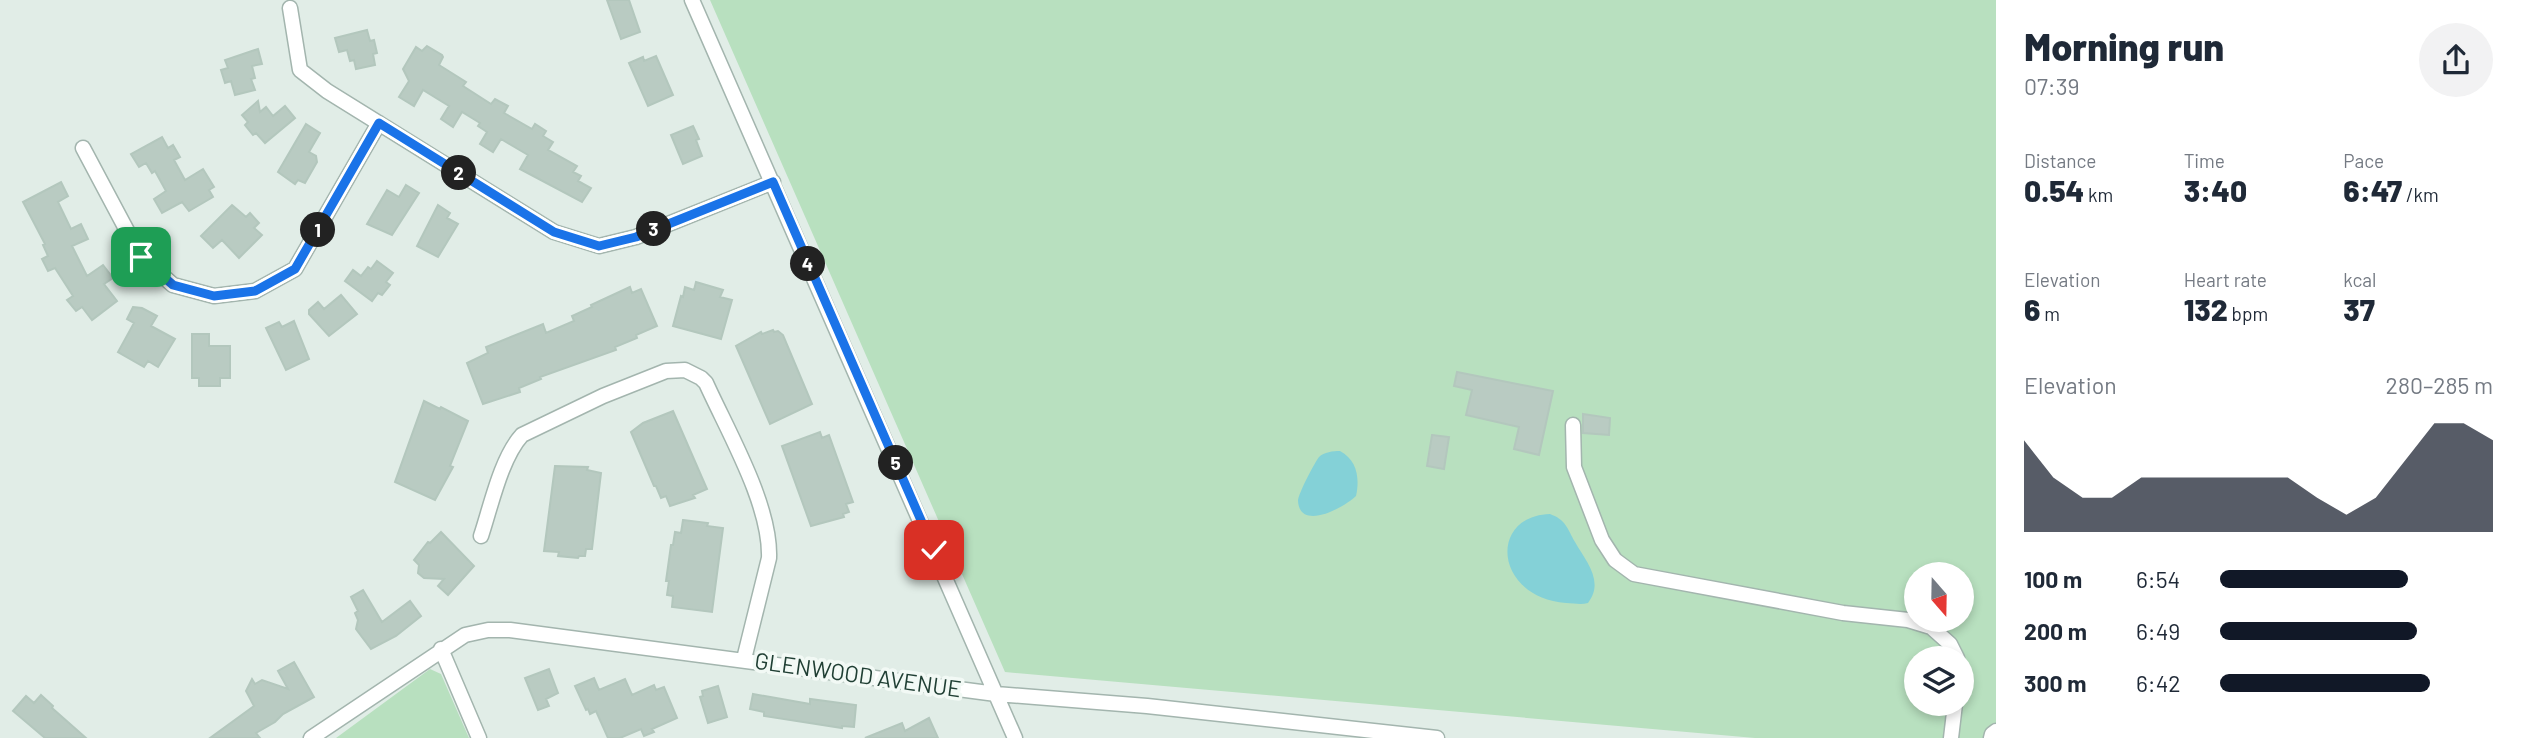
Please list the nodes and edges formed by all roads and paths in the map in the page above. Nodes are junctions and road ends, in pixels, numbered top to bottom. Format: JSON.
{"nodes":[{"id":1,"x":692,"y":0,"type":"edge"},
{"id":2,"x":290,"y":8,"type":"dead end"},
{"id":3,"x":379,"y":123,"type":"junction"},
{"id":4,"x":83,"y":149,"type":"dead end"},
{"id":5,"x":773,"y":182,"type":"junction"},
{"id":6,"x":1573,"y":425,"type":"dead end"},
{"id":7,"x":481,"y":537,"type":"dead end"},
{"id":8,"x":1951,"y":646,"type":"edge"},
{"id":9,"x":441,"y":649,"type":"junction"},
{"id":10,"x":744,"y":659,"type":"junction"},
{"id":11,"x":996,"y":694,"type":"junction"},
{"id":12,"x":1954,"y":716,"type":"edge"},
{"id":13,"x":1290,"y":723,"type":"junction"},
{"id":14,"x":1996,"y":731,"type":"edge"},
{"id":15,"x":311,"y":738,"type":"edge"},
{"id":16,"x":479,"y":738,"type":"edge"},
{"id":17,"x":1015,"y":738,"type":"edge"},
{"id":18,"x":1290,"y":738,"type":"edge"},
{"id":19,"x":1437,"y":738,"type":"edge"},
{"id":20,"x":1951,"y":738,"type":"edge"},
{"id":21,"x":1991,"y":738,"type":"edge"}],
"edges":[{"from":1,"to":5,"type":"street"},
{"from":2,"to":3,"type":"street"},
{"from":3,"to":4,"type":"street"},
{"from":3,"to":5,"type":"street"},
{"from":5,"to":11,"type":"street"},
{"from":6,"to":8,"type":"street"},
{"from":7,"to":10,"type":"street"},
{"from":9,"to":10,"type":"street","name":"GLENWOOD AVENUE"},
{"from":9,"to":15,"type":"street","name":"GLENWOOD AVENUE"},
{"from":9,"to":16,"type":"street"},
{"from":10,"to":11,"type":"street","name":"GLENWOOD AVENUE"},
{"from":11,"to":13,"type":"street","name":"GLENWOOD AVENUE"},
{"from":11,"to":17,"type":"street"},
{"from":12,"to":20,"type":"street"},
{"from":13,"to":18,"type":"street"},
{"from":13,"to":19,"type":"street","name":"GLENWOOD AVENUE"},
{"from":14,"to":21,"type":"street"}]}
